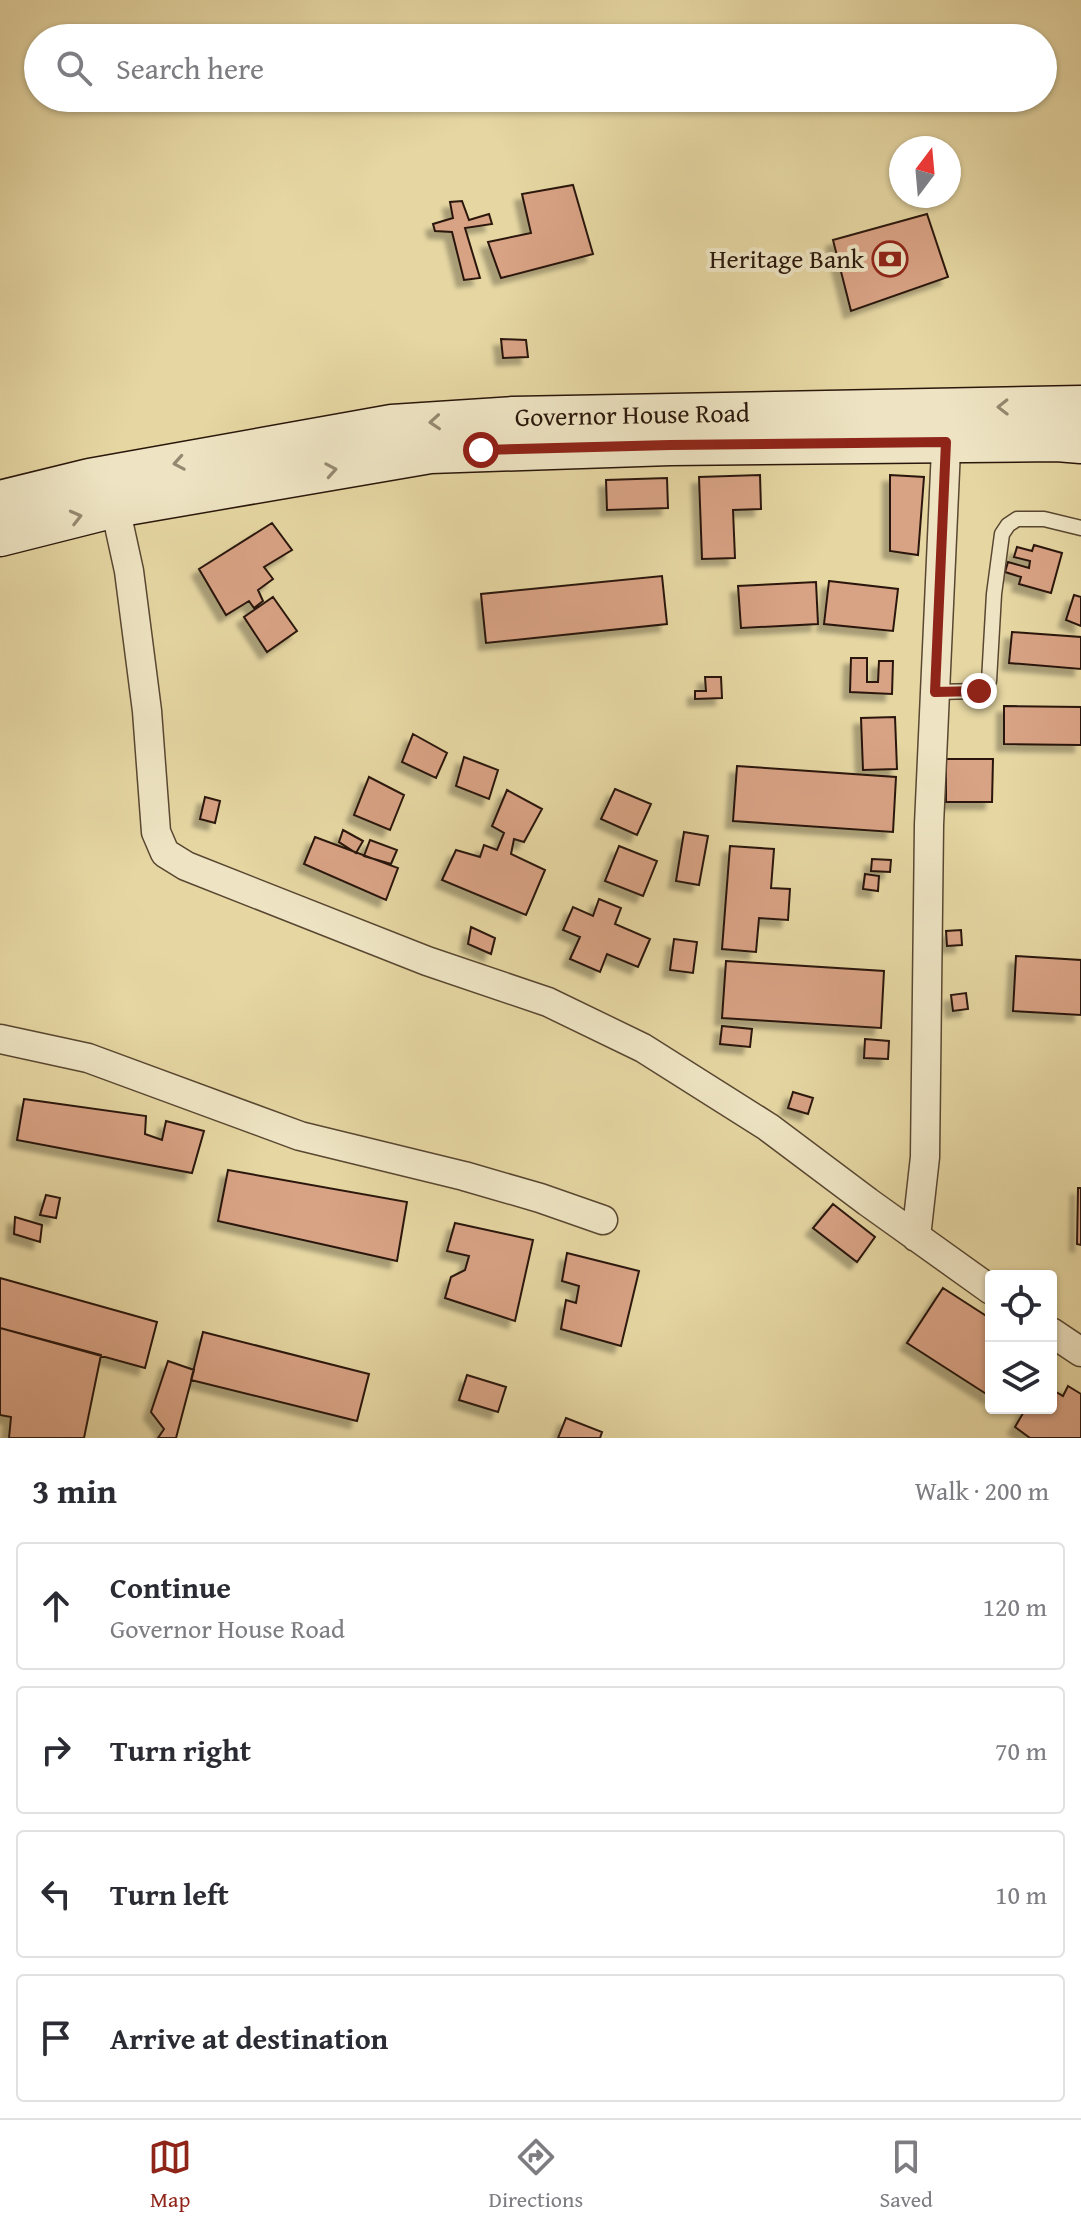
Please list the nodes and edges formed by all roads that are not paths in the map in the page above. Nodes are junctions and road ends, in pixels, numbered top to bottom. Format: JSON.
{"nodes":[{"id":1,"x":1081,"y":406,"type":"edge"},
{"id":2,"x":947,"y":425,"type":"junction"},
{"id":3,"x":1069,"y":442,"type":"edge"},
{"id":4,"x":0,"y":501,"type":"edge"},
{"id":5,"x":115,"y":507,"type":"junction"},
{"id":6,"x":1081,"y":528,"type":"edge"},
{"id":7,"x":0,"y":536,"type":"edge"},
{"id":8,"x":935,"y":692,"type":"junction"},
{"id":9,"x":0,"y":1039,"type":"edge"},
{"id":10,"x":603,"y":1220,"type":"dead end"},
{"id":11,"x":916,"y":1237,"type":"junction"},
{"id":12,"x":985,"y":1286,"type":"edge"},
{"id":13,"x":1057,"y":1336,"type":"edge"},
{"id":14,"x":1081,"y":1352,"type":"edge"}],
"edges":[{"from":1,"to":2,"type":"main road","name":"Governor House Road","one_way":true},
{"from":2,"to":3,"type":"main road","name":"Governor House Road"},
{"from":2,"to":4,"type":"main road","name":"Governor House Road","one_way":true},
{"from":5,"to":2,"type":"main road","name":"Governor House Road","one_way":true},
{"from":2,"to":8,"type":"street"},
{"from":7,"to":5,"type":"main road","name":"Governor House Road","one_way":true},
{"from":5,"to":11,"type":"street"},
{"from":6,"to":8,"type":"lane"},
{"from":8,"to":11,"type":"street"},
{"from":9,"to":10,"type":"street"},
{"from":11,"to":12,"type":"street"},
{"from":13,"to":14,"type":"street"}]}
